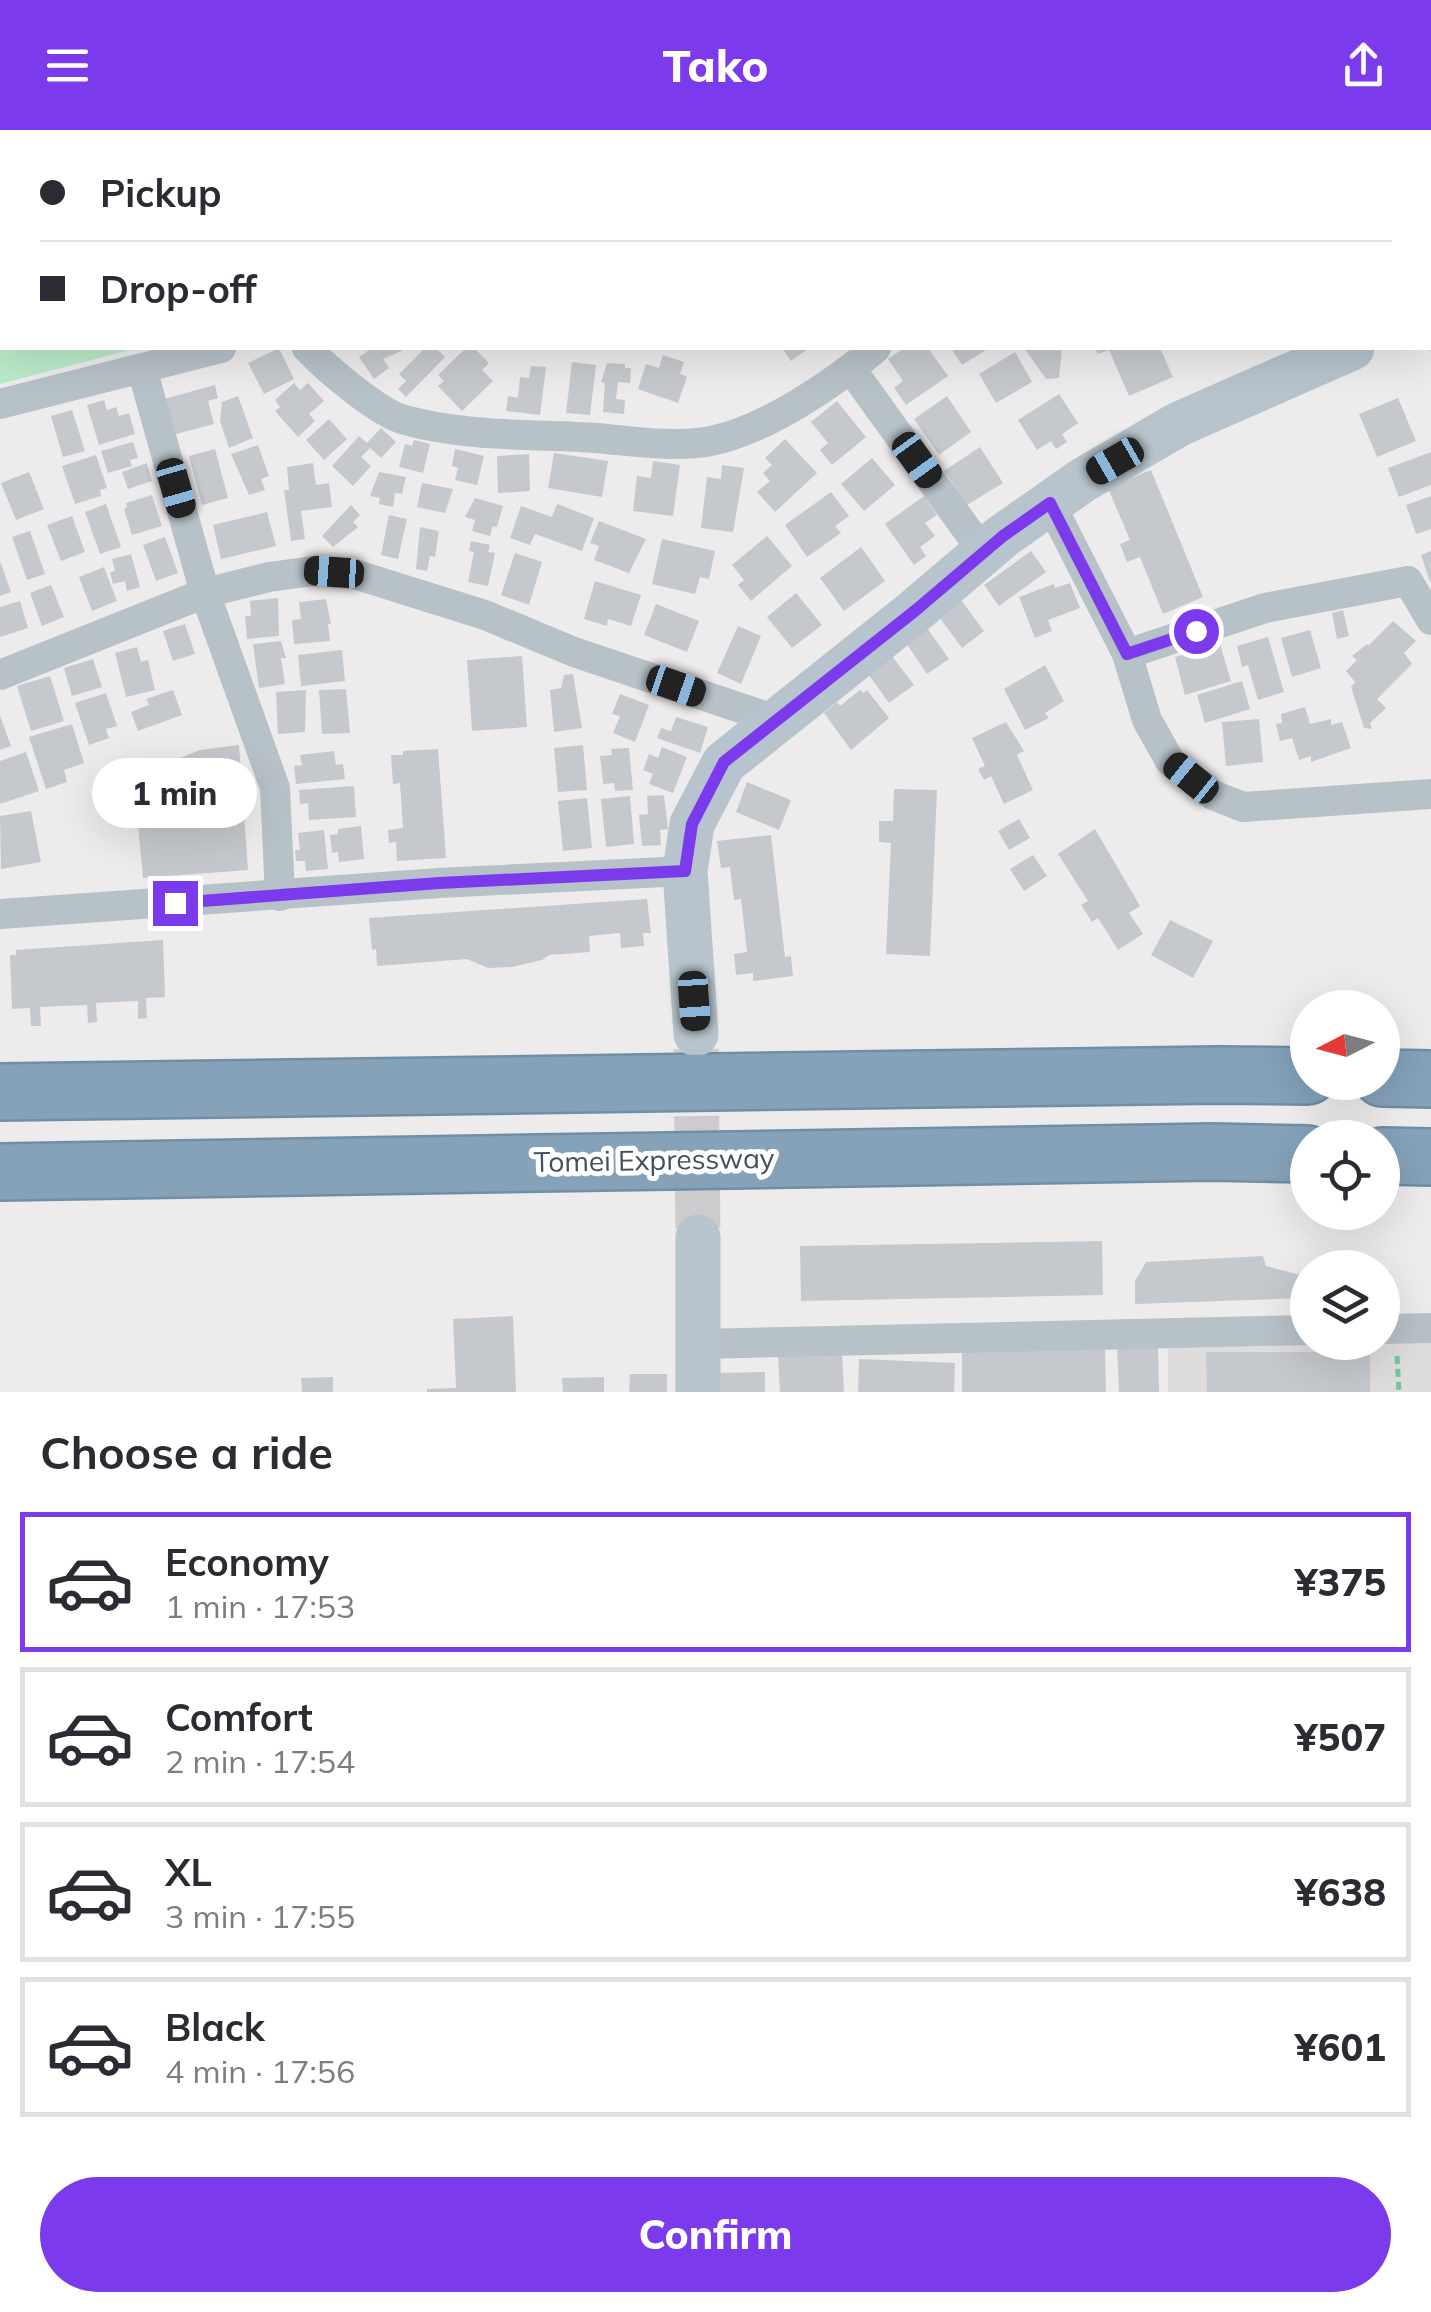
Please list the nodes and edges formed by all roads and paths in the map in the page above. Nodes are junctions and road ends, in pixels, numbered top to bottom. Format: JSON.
{"nodes":[{"id":1,"x":213,"y":350,"type":"edge"},
{"id":2,"x":310,"y":350,"type":"edge"},
{"id":3,"x":874,"y":350,"type":"edge"},
{"id":4,"x":1347,"y":350,"type":"edge"},
{"id":5,"x":851,"y":368,"type":"junction"},
{"id":6,"x":142,"y":369,"type":"junction"},
{"id":7,"x":0,"y":404,"type":"edge"},
{"id":8,"x":1050,"y":503,"type":"junction"},
{"id":9,"x":984,"y":552,"type":"junction"},
{"id":10,"x":205,"y":593,"type":"junction"},
{"id":11,"x":1431,"y":620,"type":"edge"},
{"id":12,"x":1127,"y":654,"type":"junction"},
{"id":13,"x":0,"y":674,"type":"edge"},
{"id":14,"x":778,"y":721,"type":"junction"},
{"id":15,"x":1431,"y":794,"type":"edge"},
{"id":16,"x":685,"y":871,"type":"junction"},
{"id":17,"x":280,"y":896,"type":"junction"},
{"id":18,"x":0,"y":914,"type":"edge"},
{"id":19,"x":696,"y":1034,"type":"tunnel mouth"},
{"id":20,"x":1290,"y":1076,"type":"edge"},
{"id":21,"x":1400,"y":1078,"type":"edge"},
{"id":22,"x":1431,"y":1079,"type":"edge"},
{"id":23,"x":0,"y":1092,"type":"edge"},
{"id":24,"x":1290,"y":1154,"type":"edge"},
{"id":25,"x":1400,"y":1157,"type":"edge"},
{"id":26,"x":1431,"y":1158,"type":"edge"},
{"id":27,"x":0,"y":1172,"type":"edge"},
{"id":28,"x":698,"y":1236,"type":"tunnel mouth"},
{"id":29,"x":1431,"y":1328,"type":"edge"},
{"id":30,"x":1400,"y":1329,"type":"edge"},
{"id":31,"x":1290,"y":1330,"type":"edge"},
{"id":32,"x":699,"y":1344,"type":"junction"},
{"id":33,"x":698,"y":1392,"type":"edge"}],
"edges":[{"from":1,"to":6,"type":"street"},
{"from":2,"to":5,"type":"street"},
{"from":3,"to":5,"type":"street"},
{"from":4,"to":8,"type":"street"},
{"from":5,"to":9,"type":"street"},
{"from":6,"to":7,"type":"street"},
{"from":6,"to":10,"type":"street"},
{"from":8,"to":9,"type":"street"},
{"from":8,"to":12,"type":"street"},
{"from":9,"to":14,"type":"street"},
{"from":10,"to":13,"type":"street"},
{"from":10,"to":14,"type":"street"},
{"from":10,"to":17,"type":"street"},
{"from":11,"to":12,"type":"street"},
{"from":12,"to":15,"type":"street"},
{"from":14,"to":16,"type":"street"},
{"from":16,"to":17,"type":"street"},
{"from":16,"to":19,"type":"street"},
{"from":17,"to":18,"type":"street"},
{"from":20,"to":23,"type":"highway"},
{"from":21,"to":22,"type":"highway"},
{"from":24,"to":27,"type":"highway","name":"Tomei Expressway"},
{"from":25,"to":26,"type":"highway"},
{"from":28,"to":32,"type":"street"},
{"from":29,"to":30,"type":"street"},
{"from":31,"to":32,"type":"street"},
{"from":32,"to":33,"type":"street"}]}
